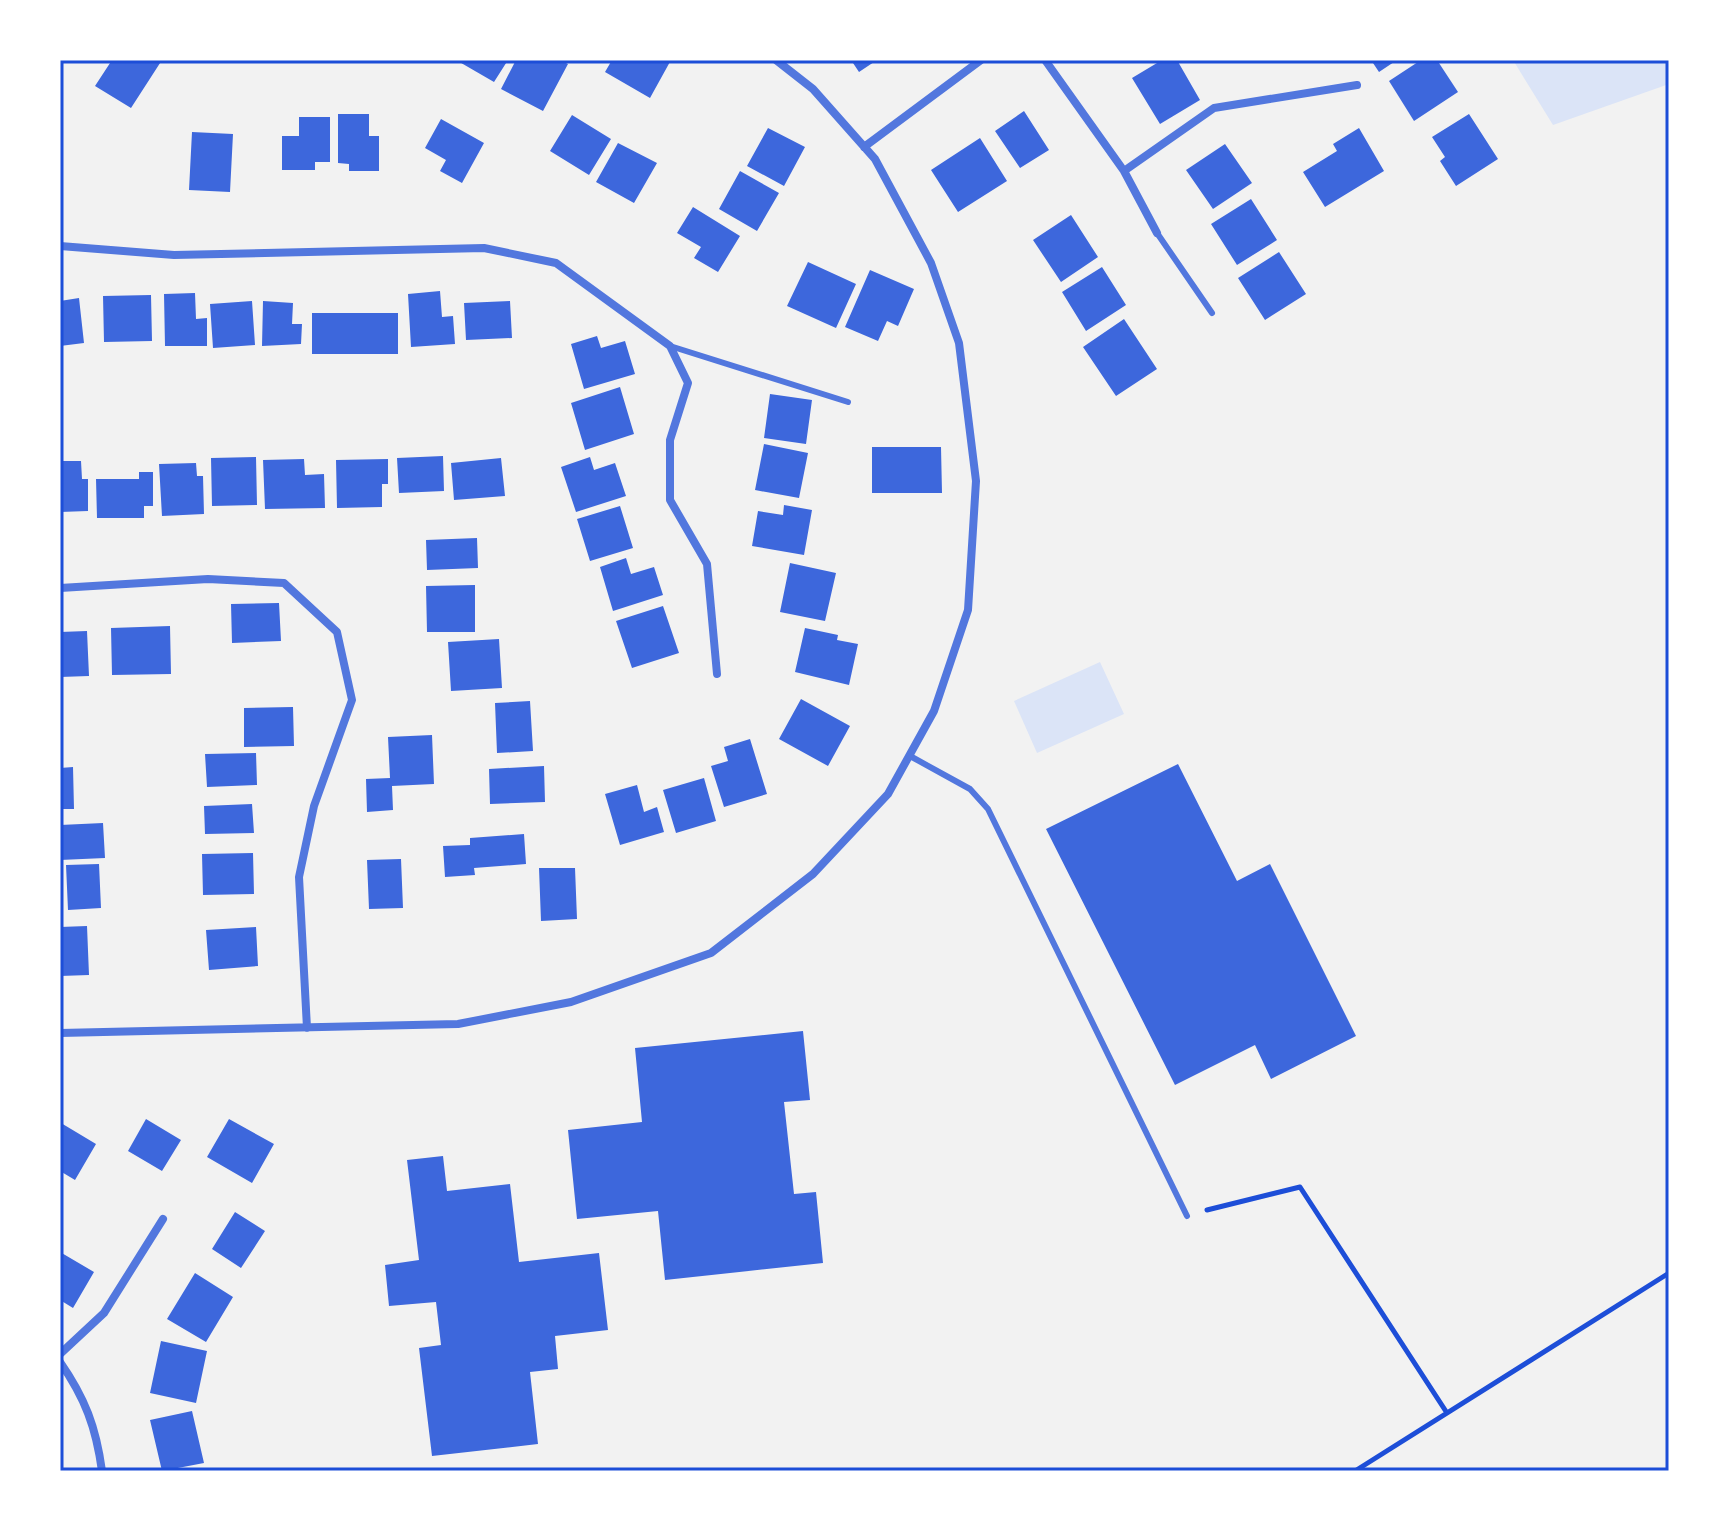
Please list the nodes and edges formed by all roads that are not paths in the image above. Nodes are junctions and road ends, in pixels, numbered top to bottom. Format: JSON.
{"nodes":[{"id":1,"x":776,"y":60,"type":"edge"},
{"id":2,"x":981,"y":60,"type":"edge"},
{"id":3,"x":1045,"y":60,"type":"edge"},
{"id":4,"x":1357,"y":85,"type":"dead end"},
{"id":5,"x":864,"y":147,"type":"junction"},
{"id":6,"x":1124,"y":171,"type":"junction"},
{"id":7,"x":1157,"y":233,"type":"joint"},
{"id":8,"x":60,"y":246,"type":"edge"},
{"id":9,"x":1212,"y":313,"type":"dead end"},
{"id":10,"x":670,"y":346,"type":"junction"},
{"id":11,"x":848,"y":402,"type":"dead end"},
{"id":12,"x":60,"y":588,"type":"edge"},
{"id":13,"x":717,"y":674,"type":"dead end"},
{"id":14,"x":910,"y":756,"type":"junction"},
{"id":15,"x":307,"y":1028,"type":"junction"},
{"id":16,"x":60,"y":1033,"type":"edge"},
{"id":17,"x":1187,"y":1216,"type":"road end"},
{"id":18,"x":163,"y":1219,"type":"dead end"},
{"id":19,"x":60,"y":1354,"type":"edge"},
{"id":20,"x":60,"y":1362,"type":"edge"},
{"id":21,"x":102,"y":1471,"type":"edge"}],
"edges":[{"from":1,"to":5,"type":"street"},
{"from":2,"to":5,"type":"street"},
{"from":3,"to":6,"type":"street"},
{"from":4,"to":6,"type":"street"},
{"from":5,"to":14,"type":"street"},
{"from":6,"to":7,"type":"street"},
{"from":7,"to":9,"type":"lane"},
{"from":8,"to":10,"type":"street"},
{"from":10,"to":11,"type":"lane"},
{"from":10,"to":13,"type":"street"},
{"from":12,"to":15,"type":"street"},
{"from":14,"to":15,"type":"street"},
{"from":14,"to":17,"type":"lane"},
{"from":15,"to":16,"type":"street"},
{"from":18,"to":19,"type":"street"},
{"from":20,"to":21,"type":"street"}]}
